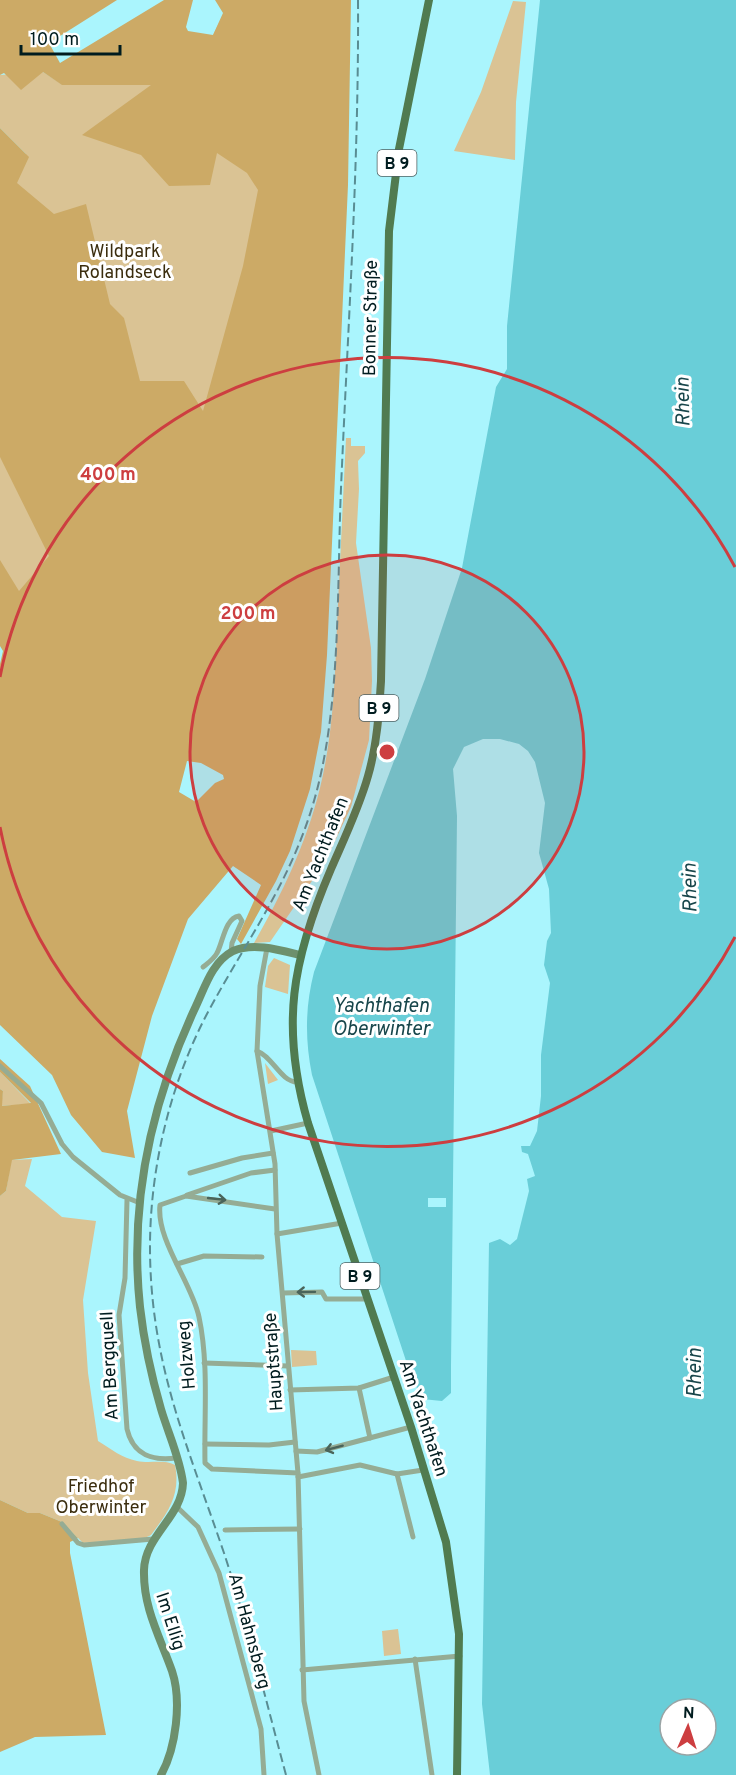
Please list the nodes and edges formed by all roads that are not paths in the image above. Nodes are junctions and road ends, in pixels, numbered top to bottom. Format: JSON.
{"nodes":[{"id":1,"x":429,"y":0,"type":"edge"},
{"id":2,"x":382,"y":639,"type":"joint"},
{"id":3,"x":267,"y":948,"type":"junction"},
{"id":4,"x":231,"y":952,"type":"junction"},
{"id":5,"x":300,"y":955,"type":"junction"},
{"id":6,"x":203,"y":967,"type":"dead end"},
{"id":7,"x":257,"y":1051,"type":"junction"},
{"id":8,"x":0,"y":1066,"type":"edge"},
{"id":9,"x":297,"y":1082,"type":"junction"},
{"id":10,"x":308,"y":1123,"type":"junction"},
{"id":11,"x":271,"y":1131,"type":"junction"},
{"id":12,"x":273,"y":1153,"type":"junction"},
{"id":13,"x":275,"y":1170,"type":"junction"},
{"id":14,"x":190,"y":1173,"type":"dead end"},
{"id":15,"x":186,"y":1196,"type":"junction"},
{"id":16,"x":128,"y":1200,"type":"junction"},
{"id":17,"x":140,"y":1203,"type":"junction"},
{"id":18,"x":275,"y":1209,"type":"junction"},
{"id":19,"x":342,"y":1223,"type":"junction"},
{"id":20,"x":277,"y":1234,"type":"junction"},
{"id":21,"x":262,"y":1257,"type":"dead end"},
{"id":22,"x":177,"y":1264,"type":"junction"},
{"id":23,"x":282,"y":1289,"type":"junction"},
{"id":24,"x":368,"y":1299,"type":"junction"},
{"id":25,"x":204,"y":1363,"type":"junction"},
{"id":26,"x":288,"y":1366,"type":"junction"},
{"id":27,"x":394,"y":1377,"type":"junction"},
{"id":28,"x":359,"y":1388,"type":"junction"},
{"id":29,"x":290,"y":1390,"type":"junction"},
{"id":30,"x":411,"y":1427,"type":"junction"},
{"id":31,"x":370,"y":1438,"type":"junction"},
{"id":32,"x":295,"y":1442,"type":"junction"},
{"id":33,"x":205,"y":1444,"type":"junction"},
{"id":34,"x":296,"y":1451,"type":"junction"},
{"id":35,"x":176,"y":1458,"type":"junction"},
{"id":36,"x":423,"y":1470,"type":"junction"},
{"id":37,"x":397,"y":1474,"type":"junction"},
{"id":38,"x":298,"y":1475,"type":"junction"},
{"id":39,"x":177,"y":1507,"type":"junction"},
{"id":40,"x":62,"y":1524,"type":"dead end"},
{"id":41,"x":300,"y":1529,"type":"junction"},
{"id":42,"x":225,"y":1530,"type":"dead end"},
{"id":43,"x":413,"y":1537,"type":"dead end"},
{"id":44,"x":153,"y":1539,"type":"junction"},
{"id":45,"x":460,"y":1656,"type":"junction"},
{"id":46,"x":415,"y":1659,"type":"junction"},
{"id":47,"x":302,"y":1670,"type":"junction"},
{"id":48,"x":161,"y":1775,"type":"edge"},
{"id":49,"x":264,"y":1775,"type":"edge"},
{"id":50,"x":319,"y":1775,"type":"edge"},
{"id":51,"x":432,"y":1775,"type":"edge"},
{"id":52,"x":458,"y":1775,"type":"edge"}],
"edges":[{"from":1,"to":2,"type":"main road","name":"Bonner Straße","number":"B 9"},
{"from":2,"to":5,"type":"main road","name":"Am Yachthafen","number":"B 9"},
{"from":3,"to":4,"type":"street"},
{"from":3,"to":5,"type":"street"},
{"from":3,"to":7,"type":"street","name":"Hauptstraße"},
{"from":4,"to":6,"type":"street"},
{"from":4,"to":17,"type":"street"},
{"from":5,"to":9,"type":"main road","name":"Am Yachthafen","number":"B 9"},
{"from":7,"to":9,"type":"street"},
{"from":7,"to":11,"type":"street","name":"Hauptstraße"},
{"from":8,"to":16,"type":"street"},
{"from":9,"to":10,"type":"main road","name":"Am Yachthafen","number":"B 9"},
{"from":10,"to":11,"type":"street"},
{"from":10,"to":19,"type":"main road","name":"Am Yachthafen","number":"B 9"},
{"from":11,"to":12,"type":"street","name":"Hauptstraße"},
{"from":12,"to":13,"type":"street","name":"Hauptstraße"},
{"from":12,"to":14,"type":"street"},
{"from":13,"to":15,"type":"street"},
{"from":13,"to":18,"type":"street","name":"Hauptstraße"},
{"from":15,"to":18,"type":"street","one_way":true},
{"from":15,"to":22,"type":"street","name":"Holzweg"},
{"from":16,"to":17,"type":"street"},
{"from":16,"to":35,"type":"street","name":"Am Bergquell"},
{"from":17,"to":35,"type":"street"},
{"from":18,"to":20,"type":"street","name":"Hauptstraße"},
{"from":19,"to":20,"type":"street"},
{"from":19,"to":24,"type":"main road","name":"Am Yachthafen","number":"B 9"},
{"from":20,"to":23,"type":"street","name":"Hauptstraße"},
{"from":21,"to":22,"type":"street"},
{"from":22,"to":25,"type":"street","name":"Holzweg"},
{"from":24,"to":23,"type":"street","one_way":true},
{"from":23,"to":26,"type":"street","name":"Hauptstraße"},
{"from":24,"to":27,"type":"main road","name":"Am Yachthafen","number":"B 9"},
{"from":25,"to":26,"type":"street"},
{"from":25,"to":33,"type":"street","name":"Holzweg"},
{"from":26,"to":29,"type":"street","name":"Hauptstraße"},
{"from":27,"to":28,"type":"street"},
{"from":27,"to":30,"type":"main road","name":"Am Yachthafen","number":"B 9"},
{"from":28,"to":29,"type":"street"},
{"from":28,"to":31,"type":"street"},
{"from":29,"to":32,"type":"street","name":"Hauptstraße"},
{"from":30,"to":31,"type":"street"},
{"from":30,"to":36,"type":"main road","name":"Am Yachthafen","number":"B 9"},
{"from":31,"to":34,"type":"street","one_way":true},
{"from":32,"to":33,"type":"street"},
{"from":32,"to":34,"type":"street","name":"Hauptstraße"},
{"from":33,"to":38,"type":"street","name":"Holzweg"},
{"from":34,"to":38,"type":"street","name":"Hauptstraße"},
{"from":35,"to":39,"type":"street"},
{"from":36,"to":37,"type":"street"},
{"from":36,"to":45,"type":"main road","name":"Am Yachthafen","number":"B 9"},
{"from":37,"to":38,"type":"street"},
{"from":37,"to":43,"type":"street"},
{"from":38,"to":41,"type":"street","name":"Hauptstraße"},
{"from":39,"to":44,"type":"street"},
{"from":39,"to":49,"type":"street","name":"Am Hahnsberg"},
{"from":40,"to":44,"type":"street"},
{"from":41,"to":42,"type":"street"},
{"from":41,"to":47,"type":"street","name":"Hauptstraße"},
{"from":44,"to":48,"type":"street","name":"Im Ellig"},
{"from":45,"to":46,"type":"street"},
{"from":45,"to":52,"type":"main road","name":"Am Yachthafen","number":"B 9"},
{"from":46,"to":47,"type":"street"},
{"from":46,"to":51,"type":"street"},
{"from":47,"to":50,"type":"street","name":"Hauptstraße"}]}
